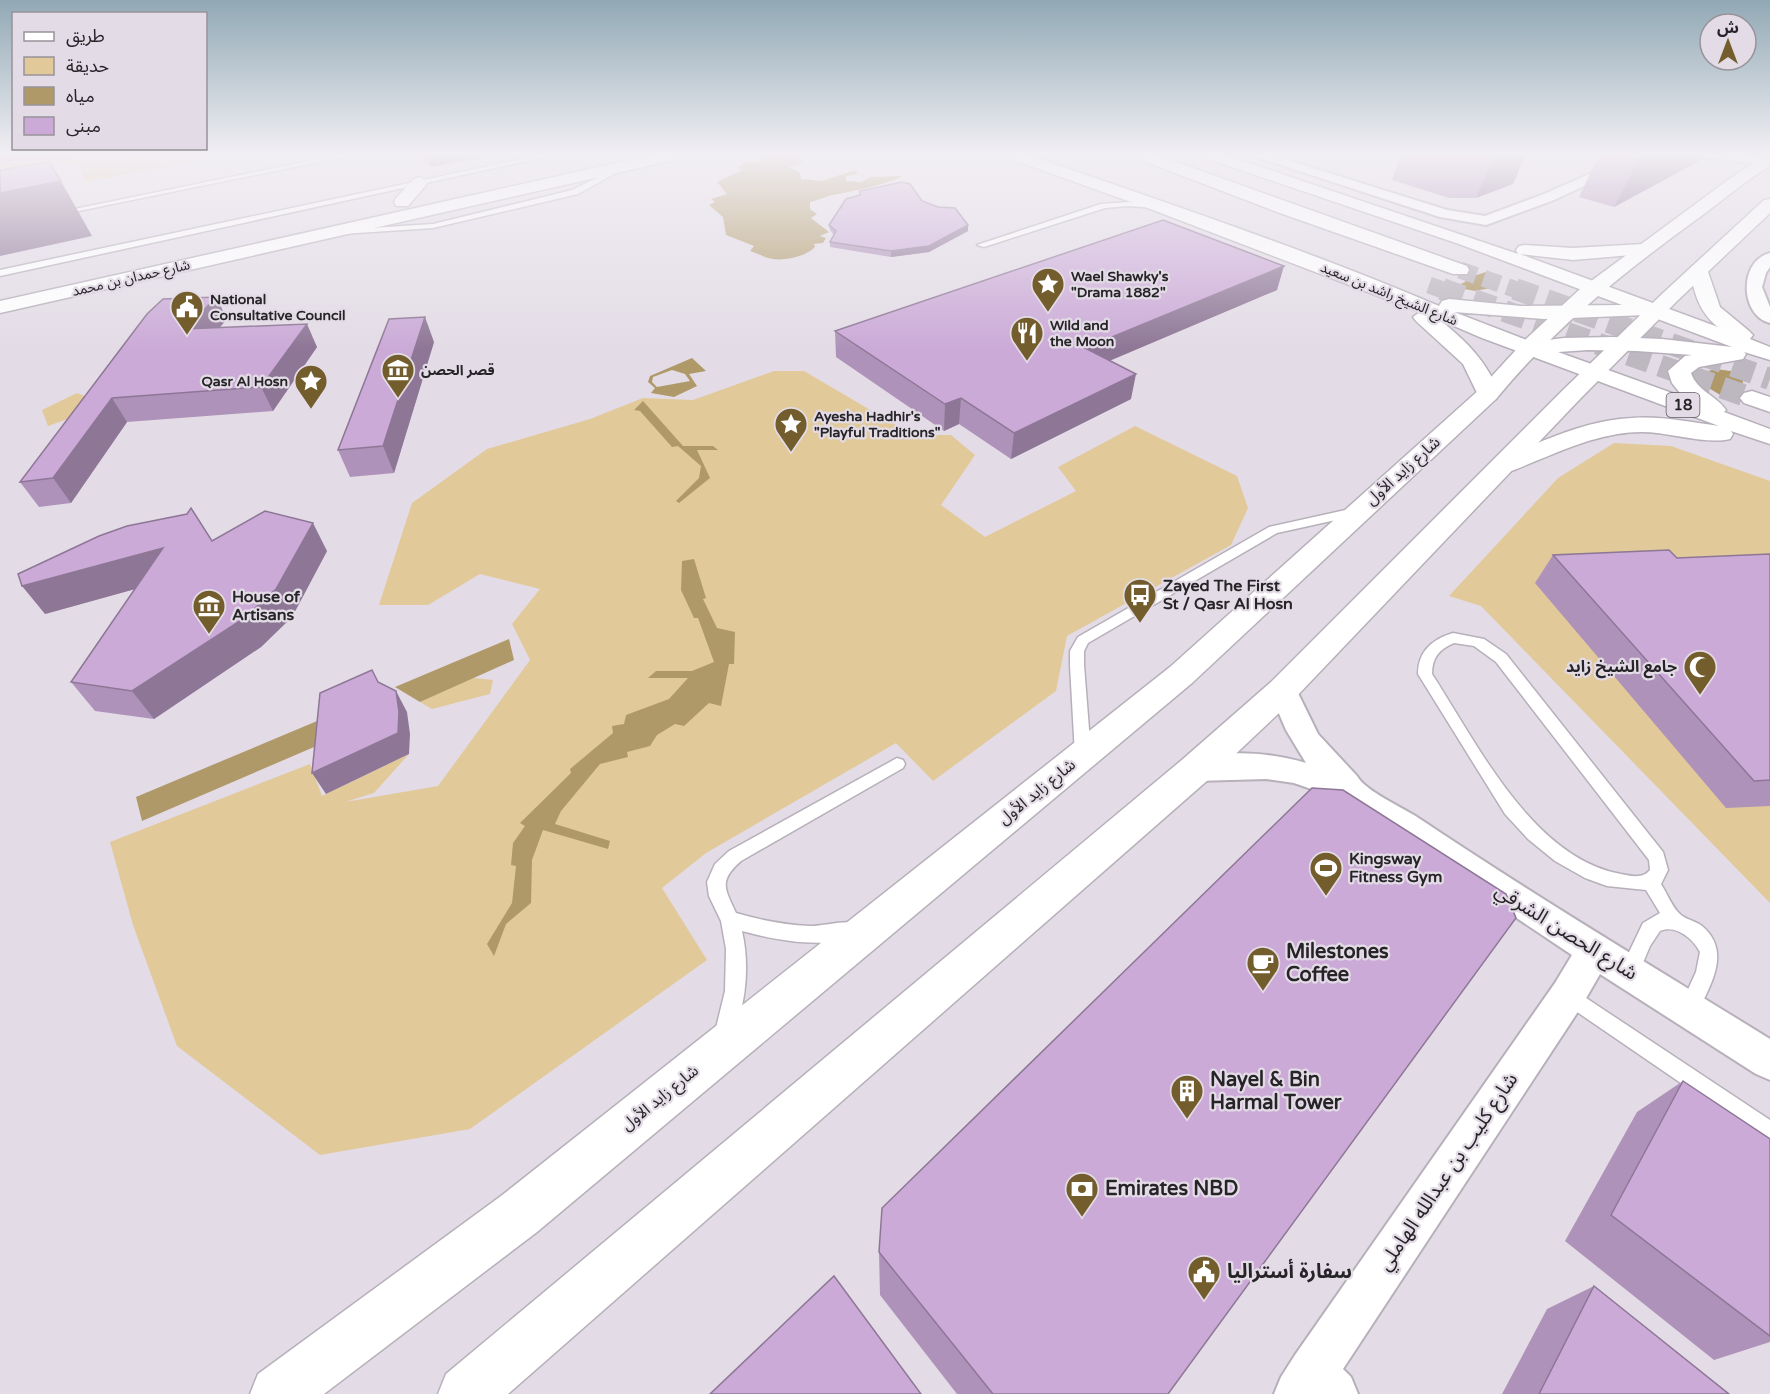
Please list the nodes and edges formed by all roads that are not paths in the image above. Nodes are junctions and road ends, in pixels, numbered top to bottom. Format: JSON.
{"nodes":[{"id":1,"x":257,"y":218,"type":"edge"},
{"id":2,"x":330,"y":218,"type":"edge"},
{"id":3,"x":391,"y":218,"type":"edge"},
{"id":4,"x":1065,"y":218,"type":"edge"},
{"id":5,"x":1191,"y":218,"type":"edge"},
{"id":6,"x":1312,"y":218,"type":"edge"},
{"id":7,"x":1339,"y":218,"type":"edge"},
{"id":8,"x":1408,"y":218,"type":"edge"},
{"id":9,"x":1461,"y":218,"type":"edge"},
{"id":10,"x":1496,"y":218,"type":"edge"},
{"id":11,"x":1686,"y":218,"type":"edge"},
{"id":12,"x":1755,"y":218,"type":"edge"},
{"id":13,"x":1465,"y":240,"type":"junction"},
{"id":14,"x":981,"y":244,"type":"dead end"},
{"id":15,"x":1643,"y":249,"type":"junction"},
{"id":16,"x":1406,"y":250,"type":"junction"},
{"id":17,"x":1770,"y":258,"type":"edge"},
{"id":18,"x":1460,"y":270,"type":"tunnel mouth"},
{"id":19,"x":1699,"y":270,"type":"junction"},
{"id":20,"x":0,"y":273,"type":"edge"},
{"id":21,"x":41,"y":282,"type":"junction"},
{"id":22,"x":0,"y":285,"type":"edge"},
{"id":23,"x":1595,"y":288,"type":"junction"},
{"id":24,"x":0,"y":291,"type":"edge"},
{"id":25,"x":1388,"y":291,"type":"junction"},
{"id":26,"x":1446,"y":305,"type":"junction"},
{"id":27,"x":0,"y":307,"type":"edge"},
{"id":28,"x":1657,"y":311,"type":"junction"},
{"id":29,"x":1568,"y":313,"type":"junction"},
{"id":30,"x":1770,"y":318,"type":"edge"},
{"id":31,"x":1626,"y":343,"type":"junction"},
{"id":32,"x":1528,"y":348,"type":"junction"},
{"id":33,"x":1765,"y":355,"type":"edge"},
{"id":34,"x":1596,"y":372,"type":"junction"},
{"id":35,"x":1488,"y":394,"type":"junction"},
{"id":36,"x":1764,"y":438,"type":"edge"},
{"id":37,"x":1505,"y":465,"type":"junction"},
{"id":38,"x":1359,"y":512,"type":"junction"},
{"id":39,"x":1283,"y":690,"type":"junction"},
{"id":40,"x":1083,"y":755,"type":"junction"},
{"id":41,"x":897,"y":764,"type":"dead end"},
{"id":42,"x":1196,"y":769,"type":"junction"},
{"id":43,"x":1363,"y":800,"type":"junction"},
{"id":44,"x":1650,"y":882,"type":"junction"},
{"id":45,"x":730,"y":919,"type":"junction"},
{"id":46,"x":1675,"y":922,"type":"junction"},
{"id":47,"x":873,"y":926,"type":"junction"},
{"id":48,"x":1595,"y":949,"type":"junction"},
{"id":49,"x":1630,"y":971,"type":"junction"},
{"id":50,"x":1568,"y":995,"type":"junction"},
{"id":51,"x":1689,"y":1009,"type":"junction"},
{"id":52,"x":719,"y":1050,"type":"junction"},
{"id":53,"x":1770,"y":1061,"type":"edge"},
{"id":54,"x":1770,"y":1133,"type":"edge"},
{"id":55,"x":1315,"y":1387,"type":"edge"},
{"id":56,"x":278,"y":1394,"type":"edge"},
{"id":57,"x":466,"y":1394,"type":"edge"}],
"edges":[{"from":1,"to":20,"type":"lane"},
{"from":2,"to":21,"type":"main road","name":"شارع حمدان بن محمد"},
{"from":3,"to":27,"type":"main road","name":"شارع حمدان بن محمد"},
{"from":4,"to":14,"type":"lane"},
{"from":5,"to":25,"type":"main road","name":"شارع الشيخ راشد بن سعيد","number":"18"},
{"from":6,"to":16,"type":"main road"},
{"from":7,"to":16,"type":"main road"},
{"from":8,"to":13,"type":"main road"},
{"from":9,"to":10,"type":"street"},
{"from":11,"to":15,"type":"main road","name":"شارع زايد الأول"},
{"from":12,"to":19,"type":"main road"},
{"from":13,"to":15,"type":"main road"},
{"from":13,"to":23,"type":"main road"},
{"from":13,"to":26,"type":"main road"},
{"from":15,"to":23,"type":"main road","name":"شارع زايد الأول"},
{"from":16,"to":18,"type":"main road"},
{"from":17,"to":30,"type":"street"},
{"from":19,"to":28,"type":"main road"},
{"from":19,"to":33,"type":"main road"},
{"from":21,"to":22,"type":"main road"},
{"from":21,"to":24,"type":"main road","name":"شارع حمدان بن محمد"},
{"from":23,"to":28,"type":"main road"},
{"from":23,"to":29,"type":"main road","name":"شارع زايد الأول"},
{"from":25,"to":26,"type":"main road"},
{"from":25,"to":32,"type":"main road","name":"شارع الشيخ راشد بن سعيد","number":"18"},
{"from":25,"to":35,"type":"main road"},
{"from":26,"to":29,"type":"main road"},
{"from":28,"to":29,"type":"main road"},
{"from":28,"to":31,"type":"main road"},
{"from":28,"to":33,"type":"main road"},
{"from":29,"to":32,"type":"main road","name":"شارع زايد الأول"},
{"from":31,"to":32,"type":"main road"},
{"from":31,"to":33,"type":"main road"},
{"from":31,"to":34,"type":"main road"},
{"from":32,"to":34,"type":"main road","name":"شارع الشيخ راشد بن سعيد","number":"18"},
{"from":32,"to":35,"type":"main road","name":"شارع زايد الأول"},
{"from":33,"to":36,"type":"main road"},
{"from":34,"to":36,"type":"main road","name":"شارع الشيخ راشد بن سعيد","number":"18"},
{"from":34,"to":37,"type":"main road"},
{"from":35,"to":38,"type":"main road","name":"شارع زايد الأول"},
{"from":36,"to":37,"type":"main road"},
{"from":37,"to":39,"type":"main road"},
{"from":38,"to":40,"type":"main road","name":"شارع زايد الأول"},
{"from":38,"to":40,"type":"lane"},
{"from":39,"to":42,"type":"main road"},
{"from":39,"to":43,"type":"street","name":"شارع الحصن الشرقي"},
{"from":40,"to":47,"type":"main road","name":"شارع زايد الأول"},
{"from":41,"to":45,"type":"lane"},
{"from":42,"to":43,"type":"street","name":"شارع الحصن الشرقي"},
{"from":42,"to":57,"type":"main road"},
{"from":43,"to":48,"type":"street","name":"شارع الحصن الشرقي"},
{"from":44,"to":44,"type":"lane"},
{"from":44,"to":46,"type":"lane"},
{"from":45,"to":47,"type":"lane"},
{"from":45,"to":52,"type":"lane"},
{"from":46,"to":49,"type":"lane"},
{"from":46,"to":51,"type":"lane"},
{"from":47,"to":52,"type":"main road","name":"شارع زايد الأول"},
{"from":48,"to":49,"type":"street","name":"شارع الحصن الشرقي"},
{"from":48,"to":50,"type":"street","name":"شارع كليب بن عبدالله الهاملي"},
{"from":49,"to":51,"type":"street","name":"شارع الحصن الشرقي"},
{"from":50,"to":54,"type":"lane"},
{"from":50,"to":55,"type":"street","name":"شارع كليب بن عبدالله الهاملي"},
{"from":51,"to":53,"type":"street","name":"شارع الحصن الشرقي"},
{"from":52,"to":56,"type":"main road","name":"شارع زايد الأول"}]}
